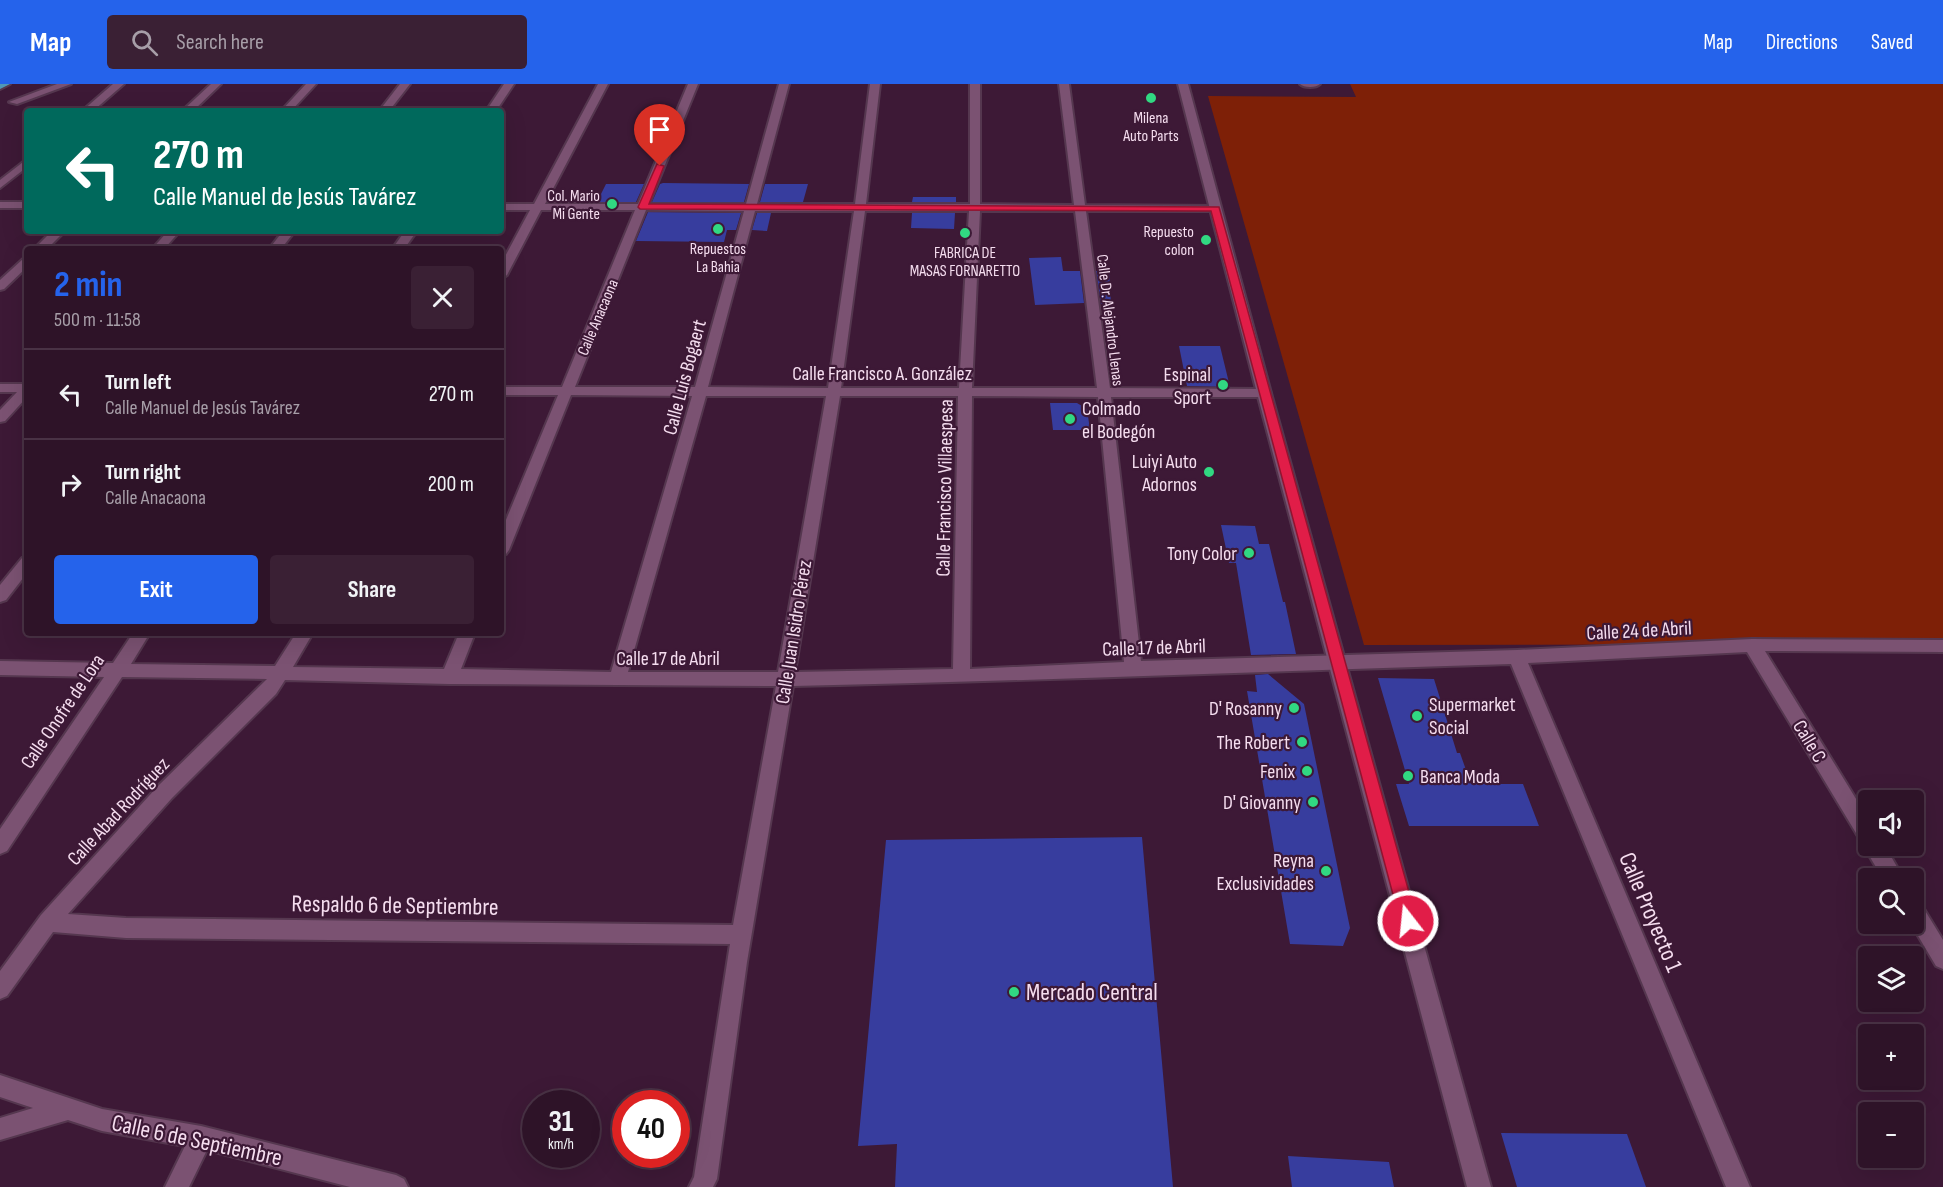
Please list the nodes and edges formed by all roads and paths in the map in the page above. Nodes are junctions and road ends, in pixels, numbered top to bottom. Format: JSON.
{"nodes":[{"id":1,"x":5,"y":84,"type":"edge"},
{"id":2,"x":47,"y":84,"type":"edge"},
{"id":3,"x":66,"y":84,"type":"edge"},
{"id":4,"x":119,"y":84,"type":"edge"},
{"id":5,"x":216,"y":84,"type":"edge"},
{"id":6,"x":311,"y":84,"type":"edge"},
{"id":7,"x":405,"y":84,"type":"edge"},
{"id":8,"x":509,"y":84,"type":"edge"},
{"id":9,"x":603,"y":84,"type":"edge"},
{"id":10,"x":693,"y":84,"type":"edge"},
{"id":11,"x":784,"y":84,"type":"edge"},
{"id":12,"x":875,"y":84,"type":"edge"},
{"id":13,"x":975,"y":84,"type":"edge"},
{"id":14,"x":1064,"y":84,"type":"edge"},
{"id":15,"x":1183,"y":84,"type":"edge"},
{"id":16,"x":1305,"y":84,"type":"edge"},
{"id":17,"x":1315,"y":84,"type":"edge"},
{"id":18,"x":0,"y":86,"type":"edge"},
{"id":19,"x":91,"y":108,"type":"edge"},
{"id":20,"x":190,"y":108,"type":"edge"},
{"id":21,"x":289,"y":108,"type":"edge"},
{"id":22,"x":386,"y":108,"type":"edge"},
{"id":23,"x":493,"y":108,"type":"edge"},
{"id":24,"x":24,"y":164,"type":"edge"},
{"id":25,"x":0,"y":184,"type":"edge"},
{"id":26,"x":0,"y":205,"type":"edge"},
{"id":27,"x":24,"y":205,"type":"edge"},
{"id":28,"x":504,"y":207,"type":"edge"},
{"id":29,"x":538,"y":207,"type":"junction"},
{"id":30,"x":643,"y":207,"type":"junction"},
{"id":31,"x":749,"y":207,"type":"junction"},
{"id":32,"x":862,"y":207,"type":"junction"},
{"id":33,"x":975,"y":208,"type":"junction"},
{"id":34,"x":1080,"y":208,"type":"junction"},
{"id":35,"x":1215,"y":208,"type":"junction"},
{"id":36,"x":56,"y":234,"type":"edge"},
{"id":37,"x":171,"y":234,"type":"edge"},
{"id":38,"x":287,"y":234,"type":"edge"},
{"id":39,"x":43,"y":246,"type":"edge"},
{"id":40,"x":161,"y":246,"type":"edge"},
{"id":41,"x":277,"y":246,"type":"edge"},
{"id":42,"x":24,"y":264,"type":"edge"},
{"id":43,"x":504,"y":269,"type":"edge"},
{"id":44,"x":0,"y":286,"type":"edge"},
{"id":45,"x":0,"y":388,"type":"edge"},
{"id":46,"x":24,"y":389,"type":"edge"},
{"id":47,"x":504,"y":391,"type":"edge"},
{"id":48,"x":566,"y":391,"type":"junction"},
{"id":49,"x":24,"y":392,"type":"edge"},
{"id":50,"x":700,"y":392,"type":"junction"},
{"id":51,"x":832,"y":392,"type":"junction"},
{"id":52,"x":965,"y":392,"type":"junction"},
{"id":53,"x":1104,"y":393,"type":"junction"},
{"id":54,"x":1264,"y":393,"type":"junction"},
{"id":55,"x":0,"y":418,"type":"edge"},
{"id":56,"x":504,"y":543,"type":"edge"},
{"id":57,"x":24,"y":566,"type":"edge"},
{"id":58,"x":0,"y":596,"type":"edge"},
{"id":59,"x":139,"y":636,"type":"edge"},
{"id":60,"x":303,"y":636,"type":"edge"},
{"id":61,"x":466,"y":636,"type":"edge"},
{"id":62,"x":1752,"y":645,"type":"junction"},
{"id":63,"x":1943,"y":646,"type":"edge"},
{"id":64,"x":1517,"y":657,"type":"junction"},
{"id":65,"x":1337,"y":663,"type":"junction"},
{"id":66,"x":0,"y":668,"type":"edge"},
{"id":67,"x":1133,"y":668,"type":"junction"},
{"id":68,"x":117,"y":670,"type":"junction"},
{"id":69,"x":281,"y":674,"type":"junction"},
{"id":70,"x":961,"y":676,"type":"junction"},
{"id":71,"x":449,"y":677,"type":"junction"},
{"id":72,"x":786,"y":679,"type":"junction"},
{"id":73,"x":618,"y":680,"type":"junction"},
{"id":74,"x":1858,"y":819,"type":"edge"},
{"id":75,"x":0,"y":845,"type":"edge"},
{"id":76,"x":48,"y":922,"type":"junction"},
{"id":77,"x":1924,"y":928,"type":"edge"},
{"id":78,"x":741,"y":935,"type":"junction"},
{"id":79,"x":1943,"y":959,"type":"edge"},
{"id":80,"x":0,"y":989,"type":"edge"},
{"id":81,"x":0,"y":1086,"type":"edge"},
{"id":82,"x":68,"y":1109,"type":"junction"},
{"id":83,"x":0,"y":1130,"type":"edge"},
{"id":84,"x":201,"y":1137,"type":"junction"},
{"id":85,"x":703,"y":1183,"type":"edge"},
{"id":86,"x":177,"y":1187,"type":"edge"},
{"id":87,"x":396,"y":1187,"type":"edge"},
{"id":88,"x":1479,"y":1187,"type":"edge"},
{"id":89,"x":1738,"y":1187,"type":"edge"}],
"edges":[{"from":1,"to":18,"type":"main road"},
{"from":2,"to":3,"type":"street"},
{"from":4,"to":19,"type":"street"},
{"from":5,"to":20,"type":"street"},
{"from":6,"to":21,"type":"street"},
{"from":7,"to":22,"type":"street"},
{"from":8,"to":23,"type":"street"},
{"from":9,"to":29,"type":"street"},
{"from":10,"to":30,"type":"street","name":"Calle Anacaona"},
{"from":11,"to":31,"type":"street","name":"Calle Luis Bogaert"},
{"from":12,"to":32,"type":"street","name":"Calle Juan Isidro Pérez"},
{"from":13,"to":33,"type":"street","name":"Calle Francisco Villaespesa"},
{"from":14,"to":34,"type":"street","name":"Calle Dr. Alejandro Llenas"},
{"from":15,"to":35,"type":"street"},
{"from":16,"to":17,"type":"street"},
{"from":24,"to":25,"type":"street"},
{"from":26,"to":27,"type":"street"},
{"from":28,"to":29,"type":"street"},
{"from":29,"to":30,"type":"street"},
{"from":29,"to":43,"type":"street"},
{"from":30,"to":31,"type":"street"},
{"from":30,"to":48,"type":"street","name":"Calle Anacaona"},
{"from":31,"to":32,"type":"street"},
{"from":31,"to":50,"type":"street","name":"Calle Luis Bogaert"},
{"from":32,"to":33,"type":"street"},
{"from":32,"to":51,"type":"street","name":"Calle Juan Isidro Pérez"},
{"from":33,"to":34,"type":"street"},
{"from":33,"to":52,"type":"street","name":"Calle Francisco Villaespesa"},
{"from":34,"to":35,"type":"street"},
{"from":34,"to":53,"type":"street","name":"Calle Dr. Alejandro Llenas"},
{"from":35,"to":54,"type":"street"},
{"from":36,"to":39,"type":"street"},
{"from":37,"to":40,"type":"street"},
{"from":38,"to":41,"type":"street"},
{"from":42,"to":44,"type":"street"},
{"from":45,"to":46,"type":"street"},
{"from":47,"to":48,"type":"street","name":"Calle Francisco A. González"},
{"from":48,"to":50,"type":"street","name":"Calle Francisco A. González"},
{"from":48,"to":56,"type":"street","name":"Calle Anacaona"},
{"from":49,"to":55,"type":"street"},
{"from":50,"to":51,"type":"street","name":"Calle Francisco A. González"},
{"from":50,"to":73,"type":"street","name":"Calle Luis Bogaert"},
{"from":51,"to":52,"type":"street","name":"Calle Francisco A. González"},
{"from":51,"to":72,"type":"street","name":"Calle Juan Isidro Pérez"},
{"from":52,"to":53,"type":"street","name":"Calle Francisco A. González"},
{"from":52,"to":70,"type":"street","name":"Calle Francisco Villaespesa"},
{"from":53,"to":54,"type":"street","name":"Calle Francisco A. González"},
{"from":53,"to":67,"type":"street","name":"Calle Dr. Alejandro Llenas"},
{"from":54,"to":65,"type":"street"},
{"from":57,"to":58,"type":"street"},
{"from":59,"to":68,"type":"street","name":"Calle Onofre de Lora"},
{"from":60,"to":69,"type":"street","name":"Calle Abad Rodríguez"},
{"from":61,"to":71,"type":"street"},
{"from":62,"to":63,"type":"street","name":"Calle 24 de Abril"},
{"from":62,"to":64,"type":"street","name":"Calle 24 de Abril"},
{"from":62,"to":74,"type":"street","name":"Calle C"},
{"from":64,"to":65,"type":"street","name":"Calle 24 de Abril"},
{"from":64,"to":89,"type":"street","name":"Calle Proyecto 1"},
{"from":65,"to":67,"type":"street","name":"Calle 17 de Abril"},
{"from":65,"to":88,"type":"street"},
{"from":66,"to":68,"type":"street","name":"Calle 17 de Abril"},
{"from":67,"to":70,"type":"street","name":"Calle 17 de Abril"},
{"from":68,"to":69,"type":"street","name":"Calle 17 de Abril"},
{"from":68,"to":75,"type":"street","name":"Calle Onofre de Lora"},
{"from":69,"to":71,"type":"street","name":"Calle 17 de Abril"},
{"from":69,"to":76,"type":"street","name":"Calle Abad Rodríguez"},
{"from":70,"to":72,"type":"street","name":"Calle 17 de Abril"},
{"from":71,"to":73,"type":"street","name":"Calle 17 de Abril"},
{"from":72,"to":73,"type":"street","name":"Calle 17 de Abril"},
{"from":72,"to":78,"type":"street","name":"Calle Juan Isidro Pérez"},
{"from":76,"to":78,"type":"street","name":"Respaldo 6 de Septiembre"},
{"from":76,"to":80,"type":"street","name":"Calle Abad Rodríguez"},
{"from":77,"to":79,"type":"street"},
{"from":78,"to":85,"type":"street","name":"Calle Juan Isidro Pérez"},
{"from":81,"to":82,"type":"street","name":"Calle 6 de Septiembre"},
{"from":82,"to":83,"type":"street"},
{"from":82,"to":84,"type":"street","name":"Calle 6 de Septiembre"},
{"from":84,"to":86,"type":"street"},
{"from":84,"to":87,"type":"street","name":"Calle 6 de Septiembre"}]}
